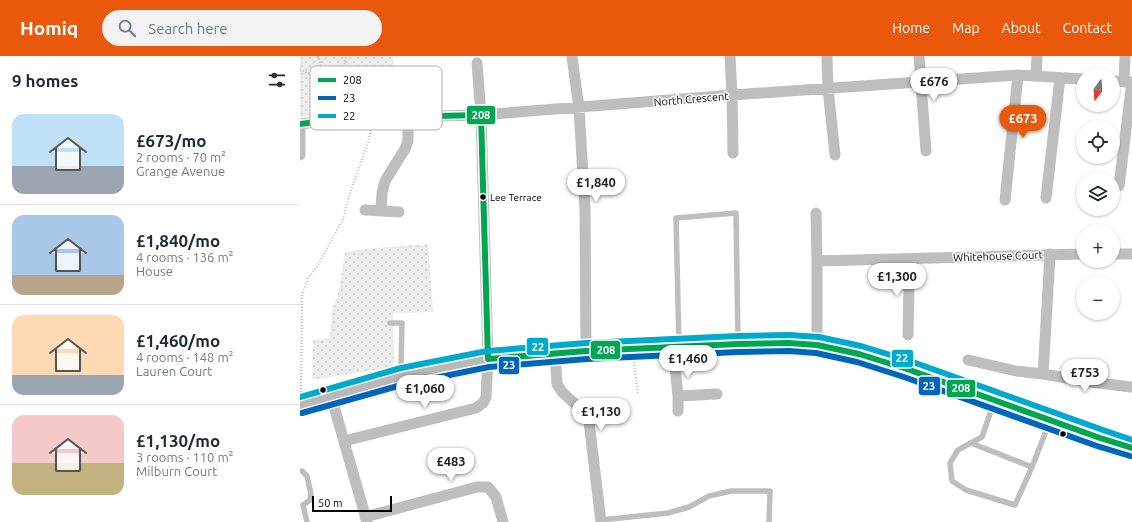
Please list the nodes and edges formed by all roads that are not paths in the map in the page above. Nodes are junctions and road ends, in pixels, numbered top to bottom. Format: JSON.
{"nodes":[{"id":1,"x":730,"y":56,"type":"edge"},
{"id":2,"x":826,"y":56,"type":"edge"},
{"id":3,"x":919,"y":56,"type":"edge"},
{"id":4,"x":1036,"y":56,"type":"edge"},
{"id":5,"x":1125,"y":56,"type":"edge"},
{"id":6,"x":572,"y":57,"type":"dead end"},
{"id":7,"x":477,"y":63,"type":"dead end"},
{"id":8,"x":1018,"y":75,"type":"junction"},
{"id":9,"x":1036,"y":76,"type":"junction"},
{"id":10,"x":1060,"y":78,"type":"junction"},
{"id":11,"x":1076,"y":79,"type":"edge"},
{"id":12,"x":922,"y":82,"type":"junction"},
{"id":13,"x":1129,"y":82,"type":"edge"},
{"id":14,"x":828,"y":89,"type":"junction"},
{"id":15,"x":732,"y":95,"type":"junction"},
{"id":16,"x":579,"y":108,"type":"junction"},
{"id":17,"x":481,"y":115,"type":"junction"},
{"id":18,"x":442,"y":116,"type":"edge"},
{"id":19,"x":310,"y":123,"type":"edge"},
{"id":20,"x":300,"y":124,"type":"edge"},
{"id":21,"x":408,"y":130,"type":"edge"},
{"id":22,"x":926,"y":150,"type":"dead end"},
{"id":23,"x":733,"y":153,"type":"dead end"},
{"id":24,"x":300,"y":155,"type":"edge"},
{"id":25,"x":835,"y":155,"type":"dead end"},
{"id":26,"x":1120,"y":176,"type":"edge"},
{"id":27,"x":1046,"y":198,"type":"dead end"},
{"id":28,"x":1004,"y":200,"type":"dead end"},
{"id":29,"x":365,"y":210,"type":"dead end"},
{"id":30,"x":381,"y":210,"type":"junction"},
{"id":31,"x":399,"y":212,"type":"dead end"},
{"id":32,"x":816,"y":213,"type":"dead end"},
{"id":33,"x":1050,"y":254,"type":"junction"},
{"id":34,"x":1076,"y":254,"type":"edge"},
{"id":35,"x":1120,"y":254,"type":"edge"},
{"id":36,"x":1132,"y":254,"type":"edge"},
{"id":37,"x":907,"y":258,"type":"junction"},
{"id":38,"x":817,"y":261,"type":"junction"},
{"id":39,"x":390,"y":323,"type":"dead end"},
{"id":40,"x":908,"y":335,"type":"dead end"},
{"id":41,"x":738,"y":344,"type":"junction"},
{"id":42,"x":817,"y":345,"type":"junction"},
{"id":43,"x":676,"y":346,"type":"junction"},
{"id":44,"x":586,"y":351,"type":"junction"},
{"id":45,"x":555,"y":353,"type":"junction"},
{"id":46,"x":488,"y":359,"type":"junction"},
{"id":47,"x":968,"y":360,"type":"dead end"},
{"id":48,"x":1043,"y":374,"type":"junction"},
{"id":49,"x":403,"y":376,"type":"junction"},
{"id":50,"x":1131,"y":387,"type":"dead end"},
{"id":51,"x":717,"y":394,"type":"dead end"},
{"id":52,"x":331,"y":396,"type":"junction"},
{"id":53,"x":678,"y":396,"type":"junction"},
{"id":54,"x":994,"y":400,"type":"junction"},
{"id":55,"x":301,"y":405,"type":"edge"},
{"id":56,"x":678,"y":411,"type":"dead end"},
{"id":57,"x":1050,"y":420,"type":"junction"},
{"id":58,"x":344,"y":441,"type":"junction"},
{"id":59,"x":971,"y":443,"type":"junction"},
{"id":60,"x":1132,"y":448,"type":"edge"},
{"id":61,"x":1032,"y":467,"type":"junction"},
{"id":62,"x":300,"y":471,"type":"edge"},
{"id":63,"x":302,"y":505,"type":"edge"},
{"id":64,"x":366,"y":520,"type":"edge"},
{"id":65,"x":601,"y":521,"type":"edge"},
{"id":66,"x":307,"y":522,"type":"edge"},
{"id":67,"x":503,"y":522,"type":"edge"},
{"id":68,"x":769,"y":522,"type":"edge"}],
"edges":[{"from":1,"to":15,"type":"street"},
{"from":2,"to":14,"type":"street"},
{"from":3,"to":12,"type":"street"},
{"from":4,"to":9,"type":"street"},
{"from":5,"to":13,"type":"street"},
{"from":6,"to":16,"type":"street"},
{"from":7,"to":17,"type":"street"},
{"from":8,"to":9,"type":"street","name":"North Crescent"},
{"from":8,"to":12,"type":"street","name":"North Crescent"},
{"from":8,"to":28,"type":"street"},
{"from":9,"to":10,"type":"street","name":"North Crescent"},
{"from":10,"to":11,"type":"street","name":"North Crescent"},
{"from":10,"to":27,"type":"street"},
{"from":12,"to":14,"type":"street","name":"North Crescent"},
{"from":12,"to":22,"type":"street"},
{"from":13,"to":26,"type":"street"},
{"from":14,"to":15,"type":"street","name":"North Crescent"},
{"from":14,"to":25,"type":"street"},
{"from":15,"to":16,"type":"street","name":"North Crescent"},
{"from":15,"to":23,"type":"street"},
{"from":16,"to":17,"type":"street","name":"North Crescent"},
{"from":16,"to":44,"type":"street"},
{"from":17,"to":18,"type":"street","name":"North Crescent"},
{"from":17,"to":46,"type":"street"},
{"from":19,"to":20,"type":"street","name":"North Crescent"},
{"from":20,"to":24,"type":"street"},
{"from":21,"to":30,"type":"street"},
{"from":29,"to":30,"type":"street"},
{"from":30,"to":31,"type":"street"},
{"from":32,"to":38,"type":"street"},
{"from":33,"to":34,"type":"street","name":"Whitehouse Court"},
{"from":33,"to":37,"type":"street","name":"Whitehouse Court"},
{"from":33,"to":48,"type":"street"},
{"from":35,"to":36,"type":"street"},
{"from":37,"to":38,"type":"street","name":"Whitehouse Court"},
{"from":37,"to":40,"type":"street"},
{"from":38,"to":42,"type":"street"},
{"from":39,"to":49,"type":"lane"},
{"from":41,"to":42,"type":"main road"},
{"from":41,"to":43,"type":"main road"},
{"from":41,"to":43,"type":"lane"},
{"from":42,"to":54,"type":"main road"},
{"from":43,"to":44,"type":"main road"},
{"from":43,"to":53,"type":"street"},
{"from":44,"to":45,"type":"main road"},
{"from":45,"to":46,"type":"main road"},
{"from":45,"to":65,"type":"street"},
{"from":46,"to":49,"type":"main road"},
{"from":46,"to":58,"type":"street"},
{"from":47,"to":48,"type":"street"},
{"from":48,"to":50,"type":"street"},
{"from":49,"to":52,"type":"main road"},
{"from":51,"to":53,"type":"street"},
{"from":52,"to":55,"type":"main road"},
{"from":52,"to":58,"type":"street"},
{"from":53,"to":56,"type":"street"},
{"from":54,"to":57,"type":"main road"},
{"from":54,"to":59,"type":"lane"},
{"from":57,"to":60,"type":"main road"},
{"from":57,"to":61,"type":"lane"},
{"from":58,"to":64,"type":"street"},
{"from":59,"to":61,"type":"lane"},
{"from":59,"to":61,"type":"lane"},
{"from":62,"to":63,"type":"lane"},
{"from":63,"to":66,"type":"lane"},
{"from":64,"to":67,"type":"street"},
{"from":65,"to":68,"type":"lane"}]}
